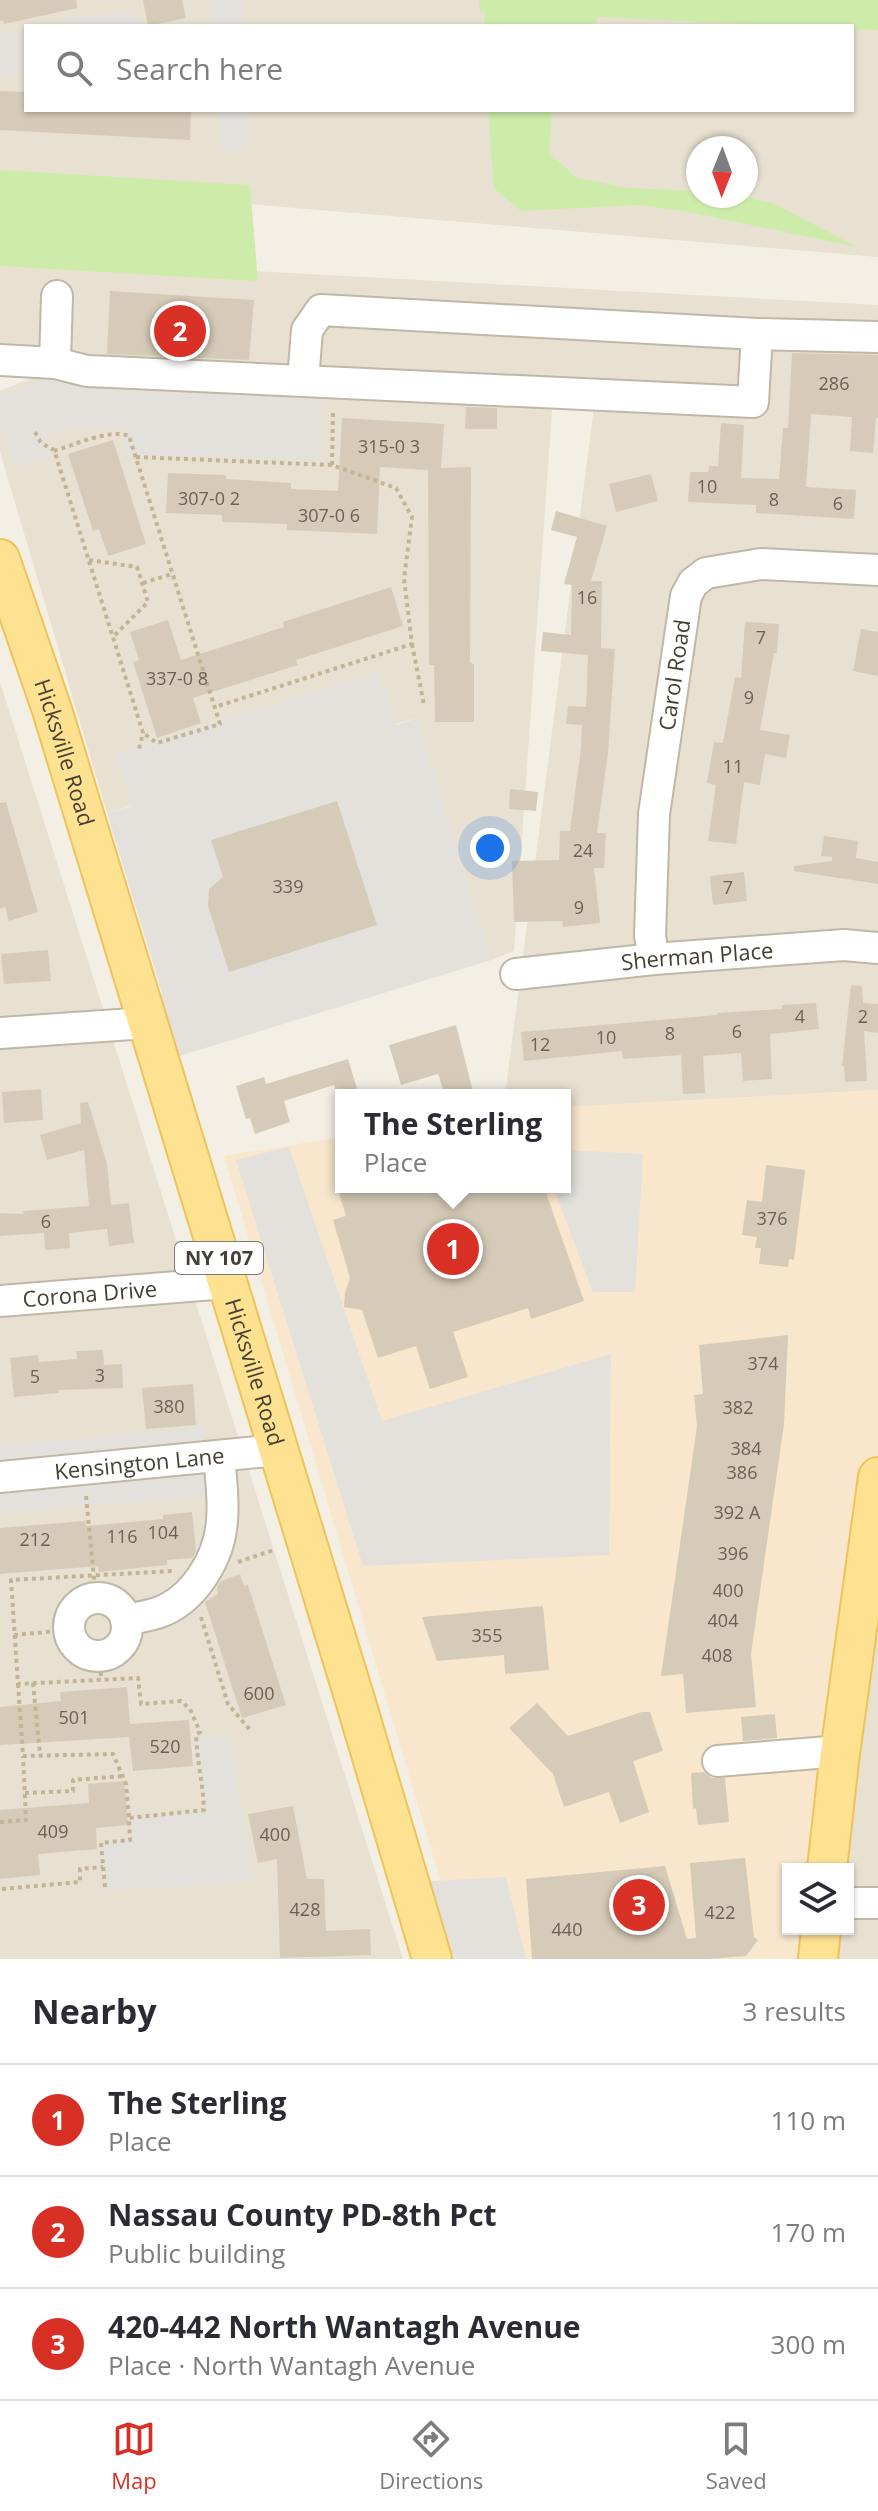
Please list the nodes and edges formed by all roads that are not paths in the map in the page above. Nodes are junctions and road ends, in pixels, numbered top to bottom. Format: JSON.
{"nodes":[{"id":1,"x":57,"y":296,"type":"dead end"},
{"id":2,"x":757,"y":334,"type":"junction"},
{"id":3,"x":878,"y":337,"type":"edge"},
{"id":4,"x":0,"y":360,"type":"edge"},
{"id":5,"x":55,"y":363,"type":"junction"},
{"id":6,"x":303,"y":381,"type":"junction"},
{"id":7,"x":0,"y":559,"type":"edge"},
{"id":8,"x":878,"y":570,"type":"edge"},
{"id":9,"x":878,"y":948,"type":"edge"},
{"id":10,"x":654,"y":959,"type":"junction"},
{"id":11,"x":516,"y":974,"type":"dead end"},
{"id":12,"x":147,"y":1023,"type":"junction"},
{"id":13,"x":0,"y":1033,"type":"edge"},
{"id":14,"x":227,"y":1283,"type":"junction"},
{"id":15,"x":0,"y":1301,"type":"edge"},
{"id":16,"x":278,"y":1450,"type":"junction"},
{"id":17,"x":219,"y":1457,"type":"junction"},
{"id":18,"x":0,"y":1477,"type":"edge"},
{"id":19,"x":878,"y":1477,"type":"edge"},
{"id":20,"x":869,"y":1608,"type":"edge"},
{"id":21,"x":126,"y":1620,"type":"junction"},
{"id":22,"x":841,"y":1751,"type":"junction"},
{"id":23,"x":718,"y":1761,"type":"dead end"},
{"id":24,"x":828,"y":1863,"type":"edge"},
{"id":25,"x":854,"y":1903,"type":"edge"},
{"id":26,"x":878,"y":1903,"type":"edge"},
{"id":27,"x":820,"y":1935,"type":"edge"},
{"id":28,"x":432,"y":1959,"type":"edge"},
{"id":29,"x":818,"y":1959,"type":"edge"}],
"edges":[{"from":1,"to":5,"type":"street"},
{"from":2,"to":3,"type":"street"},
{"from":2,"to":6,"type":"street"},
{"from":2,"to":6,"type":"street"},
{"from":4,"to":5,"type":"street"},
{"from":5,"to":6,"type":"street"},
{"from":7,"to":12,"type":"main road","name":"Hicksville Road","number":"NY 107"},
{"from":8,"to":10,"type":"street","name":"Carol Road"},
{"from":9,"to":10,"type":"street","name":"Sherman Place"},
{"from":10,"to":11,"type":"street","name":"Sherman Place"},
{"from":12,"to":13,"type":"street"},
{"from":12,"to":14,"type":"main road","name":"Hicksville Road","number":"NY 107"},
{"from":14,"to":15,"type":"street","name":"Corona Drive"},
{"from":14,"to":16,"type":"main road","name":"Hicksville Road","number":"NY 107"},
{"from":16,"to":17,"type":"street","name":"Kensington Lane"},
{"from":16,"to":28,"type":"main road","name":"Hicksville Road","number":"NY 107"},
{"from":17,"to":18,"type":"street","name":"Kensington Lane"},
{"from":17,"to":21,"type":"street"},
{"from":19,"to":20,"type":"main road"},
{"from":20,"to":22,"type":"main road"},
{"from":21,"to":21,"type":"street"},
{"from":22,"to":23,"type":"street"},
{"from":22,"to":24,"type":"main road"},
{"from":25,"to":26,"type":"street"},
{"from":27,"to":29,"type":"main road"}]}
